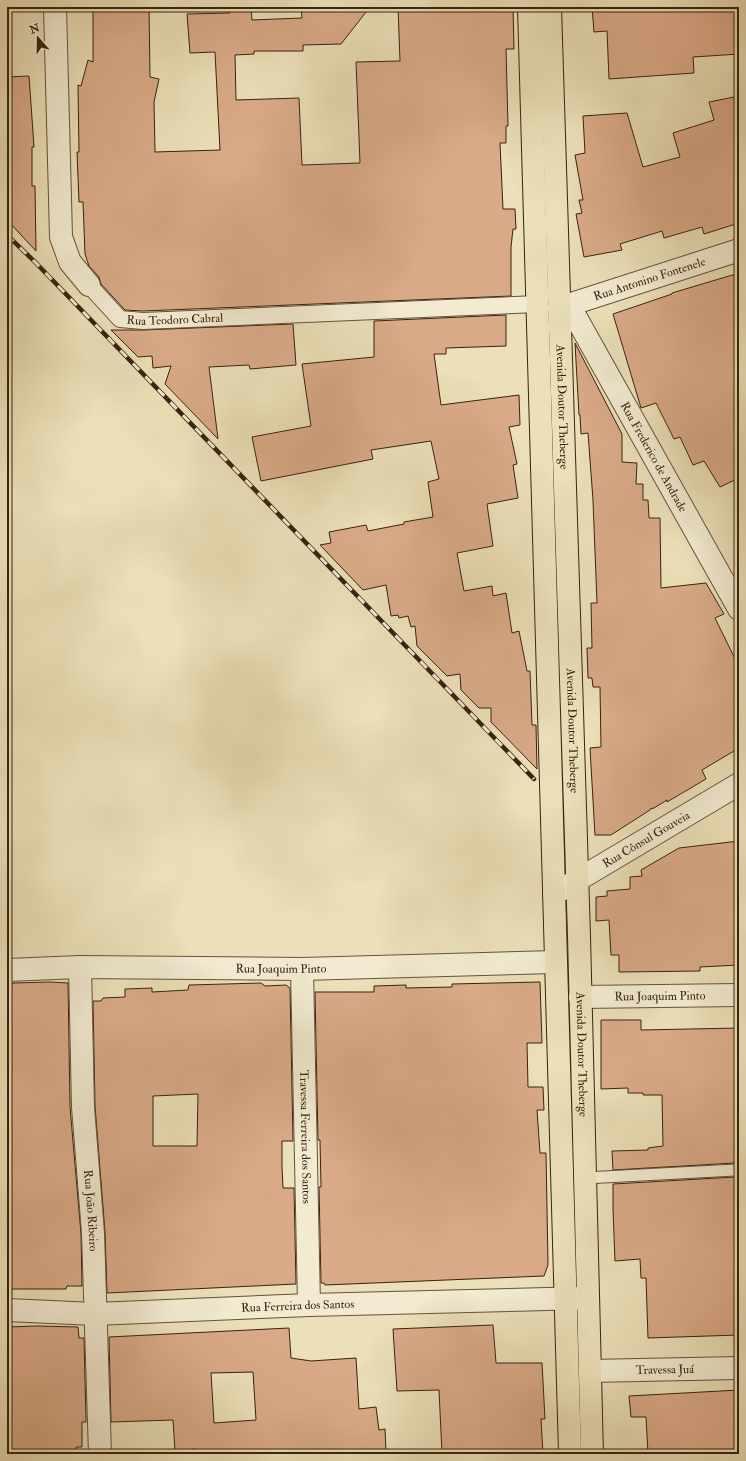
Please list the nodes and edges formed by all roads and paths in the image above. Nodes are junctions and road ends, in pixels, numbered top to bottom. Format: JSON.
{"nodes":[{"id":1,"x":55,"y":7,"type":"edge"},
{"id":2,"x":529,"y":7,"type":"edge"},
{"id":3,"x":550,"y":7,"type":"edge"},
{"id":4,"x":739,"y":250,"type":"edge"},
{"id":5,"x":89,"y":285,"type":"joint"},
{"id":6,"x":538,"y":304,"type":"junction"},
{"id":7,"x":564,"y":307,"type":"junction"},
{"id":8,"x":739,"y":609,"type":"edge"},
{"id":9,"x":739,"y":784,"type":"edge"},
{"id":10,"x":577,"y":880,"type":"junction"},
{"id":11,"x":554,"y":894,"type":"junction"},
{"id":12,"x":555,"y":962,"type":"junction"},
{"id":13,"x":80,"y":967,"type":"junction"},
{"id":14,"x":302,"y":969,"type":"junction"},
{"id":15,"x":7,"y":970,"type":"edge"},
{"id":16,"x":739,"y":995,"type":"edge"},
{"id":17,"x":580,"y":997,"type":"junction"},
{"id":18,"x":735,"y":1170,"type":"dead end"},
{"id":19,"x":585,"y":1178,"type":"junction"},
{"id":20,"x":565,"y":1298,"type":"junction"},
{"id":21,"x":588,"y":1298,"type":"junction"},
{"id":22,"x":309,"y":1305,"type":"junction"},
{"id":23,"x":7,"y":1310,"type":"edge"},
{"id":24,"x":95,"y":1314,"type":"junction"},
{"id":25,"x":739,"y":1368,"type":"edge"},
{"id":26,"x":590,"y":1371,"type":"junction"},
{"id":27,"x":100,"y":1454,"type":"edge"},
{"id":28,"x":570,"y":1454,"type":"edge"},
{"id":29,"x":592,"y":1454,"type":"edge"}],
"edges":[{"from":1,"to":5,"type":"street","name":"Rua Teodoro Cabral"},
{"from":2,"to":6,"type":"main road","name":"Avenida Doutor Theberge"},
{"from":3,"to":7,"type":"main road","name":"Avenida Doutor Theberge"},
{"from":4,"to":7,"type":"street","name":"Rua Antonino Fontenele"},
{"from":5,"to":6,"type":"street","name":"Rua Teodoro Cabral"},
{"from":6,"to":11,"type":"main road","name":"Avenida Doutor Theberge"},
{"from":7,"to":8,"type":"street","name":"Rua Frederico de Andrade"},
{"from":7,"to":10,"type":"main road","name":"Avenida Doutor Theberge"},
{"from":9,"to":10,"type":"street","name":"Rua Cônsul Gouveia"},
{"from":10,"to":11,"type":"street","name":"Rua Cônsul Gouveia"},
{"from":10,"to":17,"type":"main road","name":"Avenida Doutor Theberge"},
{"from":11,"to":12,"type":"main road","name":"Avenida Doutor Theberge"},
{"from":12,"to":14,"type":"street","name":"Rua Joaquim Pinto"},
{"from":12,"to":20,"type":"main road","name":"Avenida Doutor Theberge"},
{"from":13,"to":14,"type":"street","name":"Rua Joaquim Pinto"},
{"from":13,"to":15,"type":"street","name":"Rua Joaquim Pinto"},
{"from":13,"to":24,"type":"street","name":"Rua João Ribeiro"},
{"from":14,"to":22,"type":"street","name":"Travessa Ferreira dos Santos"},
{"from":16,"to":17,"type":"street","name":"Rua Joaquim Pinto"},
{"from":17,"to":19,"type":"main road","name":"Avenida Doutor Theberge"},
{"from":18,"to":19,"type":"lane"},
{"from":19,"to":21,"type":"main road","name":"Avenida Doutor Theberge"},
{"from":20,"to":21,"type":"street","name":"Rua Ferreira dos Santos"},
{"from":20,"to":22,"type":"street","name":"Rua Ferreira dos Santos"},
{"from":20,"to":28,"type":"main road","name":"Avenida Doutor Theberge"},
{"from":21,"to":26,"type":"main road","name":"Avenida Doutor Theberge"},
{"from":22,"to":24,"type":"street","name":"Rua Ferreira dos Santos"},
{"from":23,"to":24,"type":"street","name":"Rua Ferreira dos Santos"},
{"from":24,"to":27,"type":"street","name":"Rua João Ribeiro"},
{"from":25,"to":26,"type":"street","name":"Travessa Juá"},
{"from":26,"to":29,"type":"main road","name":"Avenida Doutor Theberge"}]}
